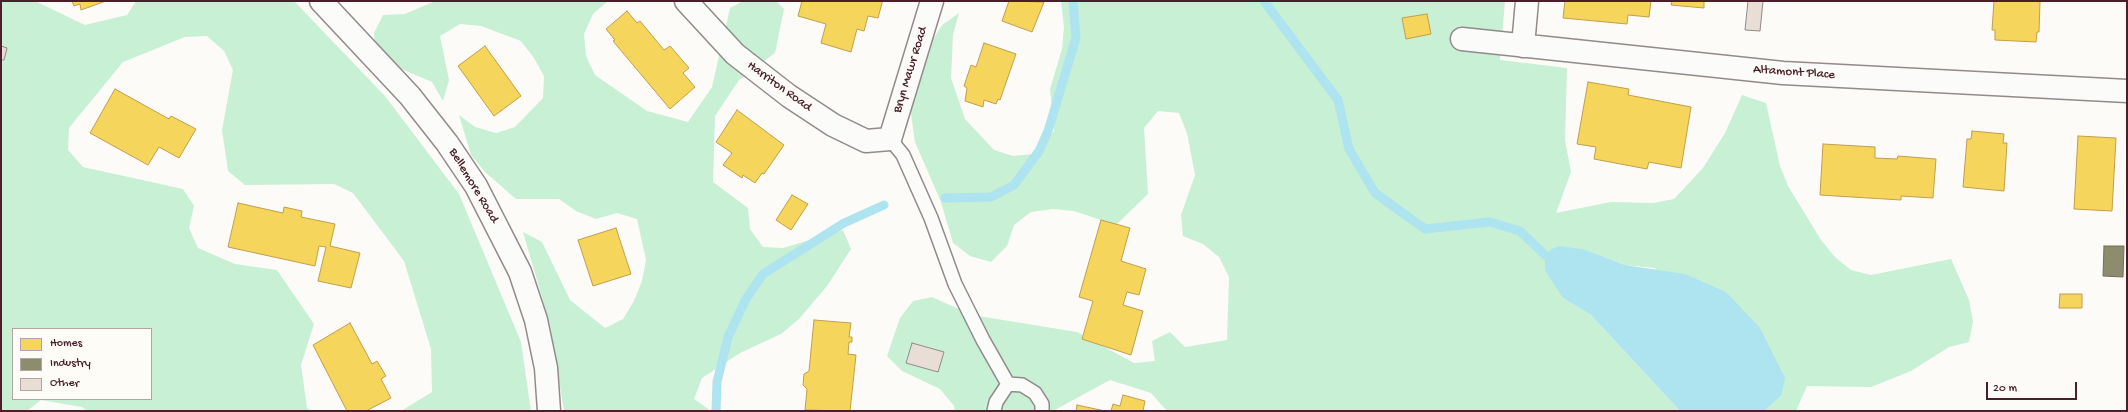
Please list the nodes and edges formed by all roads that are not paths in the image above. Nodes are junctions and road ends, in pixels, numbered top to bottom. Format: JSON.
{"nodes":[{"id":1,"x":321,"y":1,"type":"edge"},
{"id":2,"x":686,"y":1,"type":"edge"},
{"id":3,"x":932,"y":1,"type":"edge"},
{"id":4,"x":1527,"y":1,"type":"edge"},
{"id":5,"x":1462,"y":39,"type":"dead end"},
{"id":6,"x":1523,"y":46,"type":"junction"},
{"id":7,"x":2127,"y":91,"type":"edge"},
{"id":8,"x":890,"y":139,"type":"junction"},
{"id":9,"x":1008,"y":384,"type":"junction"},
{"id":10,"x":549,"y":411,"type":"edge"},
{"id":11,"x":994,"y":411,"type":"edge"},
{"id":12,"x":1042,"y":411,"type":"edge"}],
"edges":[{"from":1,"to":10,"type":"street","name":"Bellemore Road"},
{"from":2,"to":8,"type":"street","name":"Harriton Road"},
{"from":3,"to":8,"type":"street","name":"Bryn Mawr Road"},
{"from":4,"to":6,"type":"street"},
{"from":5,"to":6,"type":"street","name":"Altamont Place"},
{"from":6,"to":7,"type":"street","name":"Altamont Place"},
{"from":8,"to":9,"type":"lane"},
{"from":9,"to":11,"type":"lane"},
{"from":9,"to":12,"type":"lane"}]}
